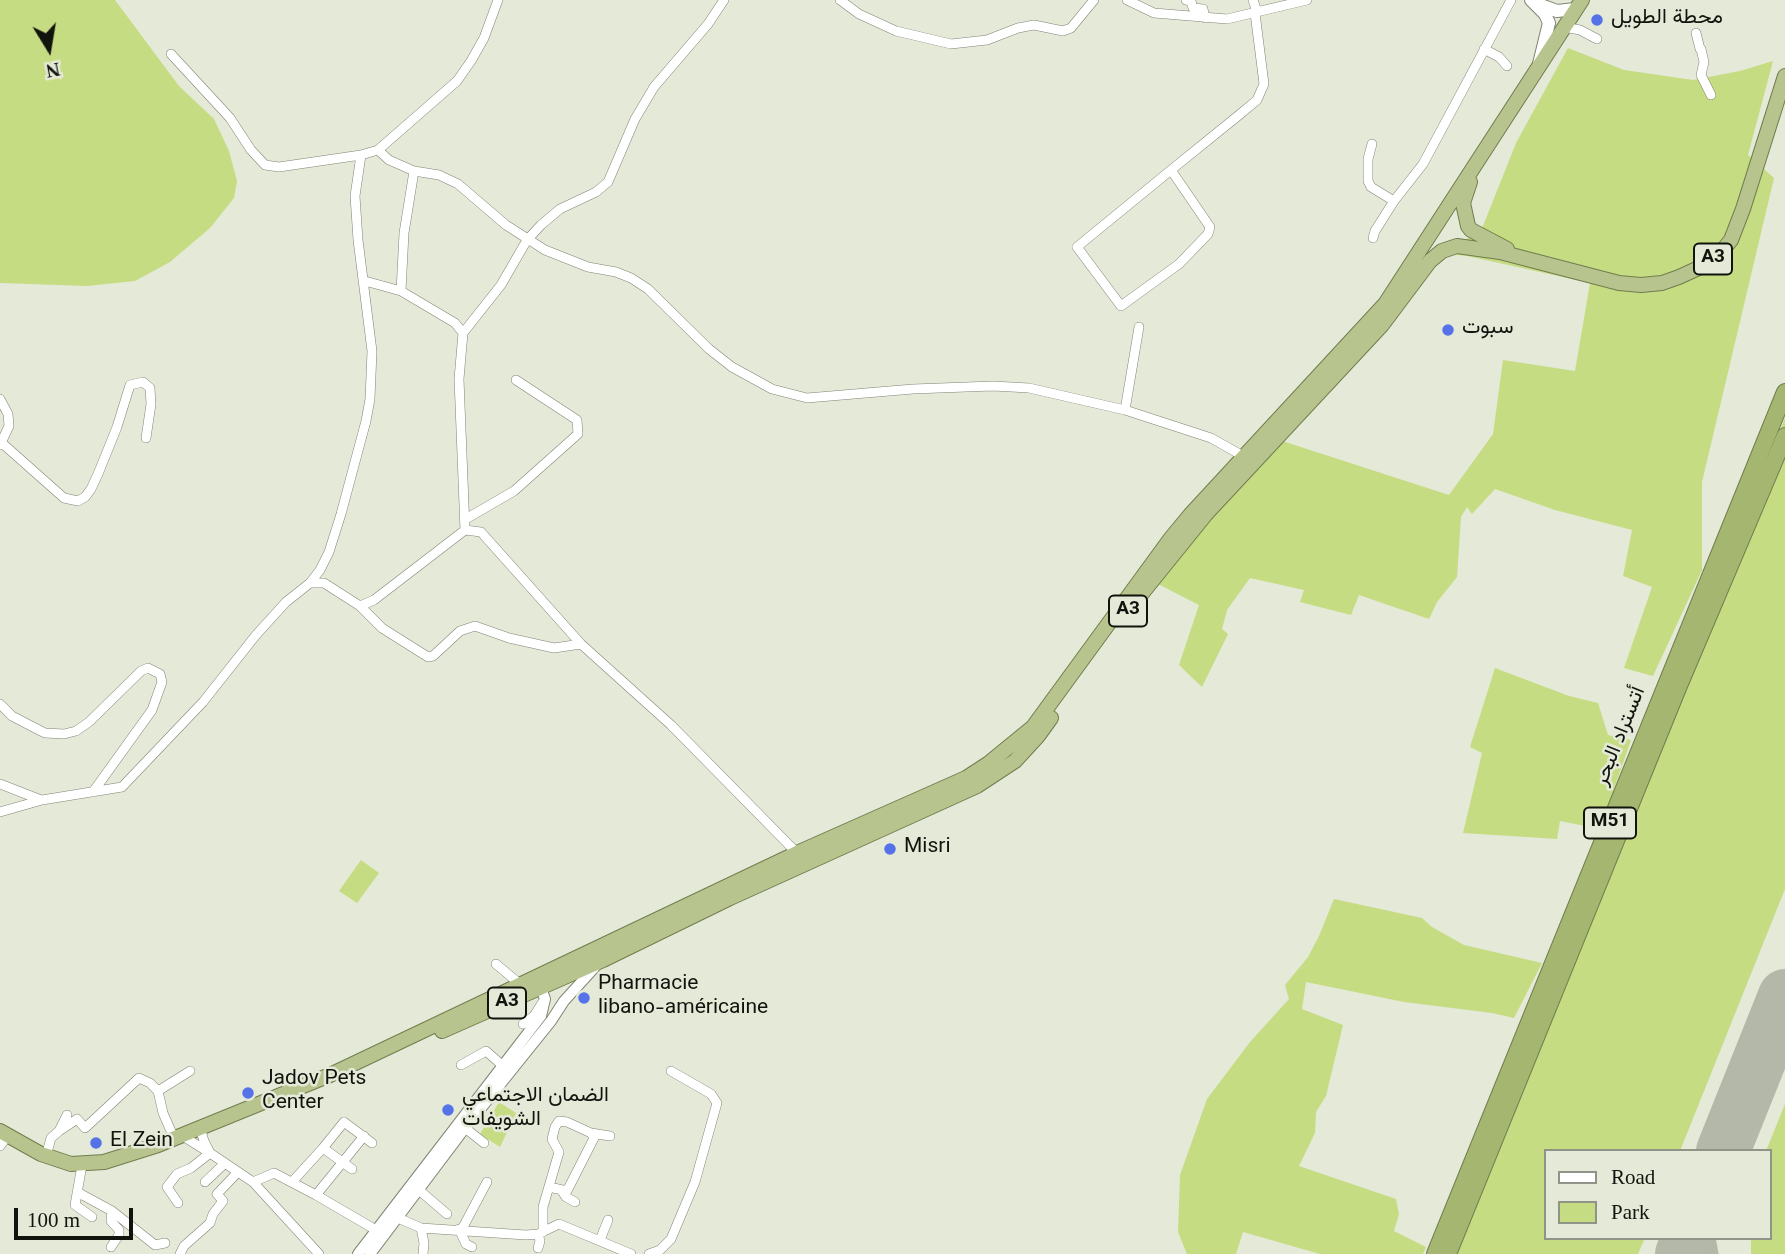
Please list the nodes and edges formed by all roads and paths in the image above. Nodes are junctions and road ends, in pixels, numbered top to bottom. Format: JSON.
{"nodes":[{"id":1,"x":498,"y":0,"type":"edge"},
{"id":2,"x":724,"y":0,"type":"edge"},
{"id":3,"x":840,"y":0,"type":"edge"},
{"id":4,"x":1094,"y":0,"type":"edge"},
{"id":5,"x":1127,"y":0,"type":"edge"},
{"id":6,"x":1186,"y":0,"type":"edge"},
{"id":7,"x":1253,"y":0,"type":"edge"},
{"id":8,"x":1307,"y":0,"type":"edge"},
{"id":9,"x":1511,"y":0,"type":"edge"},
{"id":10,"x":1533,"y":1,"type":"edge"},
{"id":11,"x":1578,"y":4,"type":"edge"},
{"id":12,"x":1256,"y":13,"type":"junction"},
{"id":13,"x":1205,"y":18,"type":"junction"},
{"id":14,"x":1564,"y":27,"type":"junction"},
{"id":15,"x":1696,"y":33,"type":"dead end"},
{"id":16,"x":1597,"y":38,"type":"dead end"},
{"id":17,"x":1484,"y":50,"type":"junction"},
{"id":18,"x":171,"y":54,"type":"dead end"},
{"id":19,"x":1539,"y":64,"type":"junction"},
{"id":20,"x":1507,"y":66,"type":"dead end"},
{"id":21,"x":1785,"y":76,"type":"edge"},
{"id":22,"x":1711,"y":95,"type":"dead end"},
{"id":23,"x":1372,"y":144,"type":"dead end"},
{"id":24,"x":378,"y":150,"type":"junction"},
{"id":25,"x":361,"y":155,"type":"junction"},
{"id":26,"x":1478,"y":161,"type":"junction"},
{"id":27,"x":1171,"y":170,"type":"junction"},
{"id":28,"x":414,"y":171,"type":"junction"},
{"id":29,"x":1394,"y":201,"type":"junction"},
{"id":30,"x":1373,"y":238,"type":"dead end"},
{"id":31,"x":527,"y":240,"type":"junction"},
{"id":32,"x":1523,"y":256,"type":"junction"},
{"id":33,"x":365,"y":281,"type":"junction"},
{"id":34,"x":401,"y":291,"type":"junction"},
{"id":35,"x":1139,"y":327,"type":"dead end"},
{"id":36,"x":463,"y":334,"type":"junction"},
{"id":37,"x":516,"y":380,"type":"dead end"},
{"id":38,"x":1785,"y":392,"type":"edge"},
{"id":39,"x":0,"y":398,"type":"edge"},
{"id":40,"x":1125,"y":410,"type":"junction"},
{"id":41,"x":1785,"y":436,"type":"edge"},
{"id":42,"x":146,"y":438,"type":"dead end"},
{"id":43,"x":1,"y":444,"type":"edge"},
{"id":44,"x":1243,"y":456,"type":"junction"},
{"id":45,"x":464,"y":525,"type":"junction"},
{"id":46,"x":320,"y":570,"type":"junction"},
{"id":47,"x":310,"y":583,"type":"junction"},
{"id":48,"x":328,"y":585,"type":"junction"},
{"id":49,"x":360,"y":606,"type":"junction"},
{"id":50,"x":582,"y":644,"type":"junction"},
{"id":51,"x":0,"y":704,"type":"edge"},
{"id":52,"x":0,"y":784,"type":"edge"},
{"id":53,"x":93,"y":792,"type":"junction"},
{"id":54,"x":41,"y":800,"type":"junction"},
{"id":55,"x":0,"y":812,"type":"edge"},
{"id":56,"x":797,"y":853,"type":"junction"},
{"id":57,"x":603,"y":960,"type":"junction"},
{"id":58,"x":496,"y":964,"type":"dead end"},
{"id":59,"x":521,"y":985,"type":"junction"},
{"id":60,"x":543,"y":993,"type":"junction"},
{"id":61,"x":523,"y":1024,"type":"dead end"},
{"id":62,"x":461,"y":1065,"type":"dead end"},
{"id":63,"x":503,"y":1066,"type":"junction"},
{"id":64,"x":190,"y":1071,"type":"dead end"},
{"id":65,"x":671,"y":1071,"type":"dead end"},
{"id":66,"x":330,"y":1075,"type":"junction"},
{"id":67,"x":158,"y":1091,"type":"junction"},
{"id":68,"x":67,"y":1115,"type":"dead end"},
{"id":69,"x":200,"y":1128,"type":"junction"},
{"id":70,"x":465,"y":1128,"type":"junction"},
{"id":71,"x":60,"y":1131,"type":"junction"},
{"id":72,"x":591,"y":1133,"type":"junction"},
{"id":73,"x":364,"y":1136,"type":"junction"},
{"id":74,"x":610,"y":1136,"type":"dead end"},
{"id":75,"x":177,"y":1137,"type":"junction"},
{"id":76,"x":3,"y":1138,"type":"edge"},
{"id":77,"x":372,"y":1143,"type":"dead end"},
{"id":78,"x":485,"y":1143,"type":"dead end"},
{"id":79,"x":323,"y":1148,"type":"junction"},
{"id":80,"x":210,"y":1153,"type":"junction"},
{"id":81,"x":46,"y":1156,"type":"junction"},
{"id":82,"x":342,"y":1162,"type":"junction"},
{"id":83,"x":225,"y":1163,"type":"junction"},
{"id":84,"x":82,"y":1165,"type":"junction"},
{"id":85,"x":352,"y":1169,"type":"dead end"},
{"id":86,"x":238,"y":1172,"type":"junction"},
{"id":87,"x":205,"y":1182,"type":"dead end"},
{"id":88,"x":253,"y":1182,"type":"junction"},
{"id":89,"x":292,"y":1182,"type":"junction"},
{"id":90,"x":487,"y":1182,"type":"dead end"},
{"id":91,"x":549,"y":1187,"type":"junction"},
{"id":92,"x":419,"y":1190,"type":"junction"},
{"id":93,"x":562,"y":1191,"type":"junction"},
{"id":94,"x":77,"y":1192,"type":"junction"},
{"id":95,"x":316,"y":1195,"type":"junction"},
{"id":96,"x":575,"y":1202,"type":"dead end"},
{"id":97,"x":178,"y":1203,"type":"dead end"},
{"id":98,"x":112,"y":1211,"type":"junction"},
{"id":99,"x":447,"y":1214,"type":"dead end"},
{"id":100,"x":92,"y":1217,"type":"dead end"},
{"id":101,"x":398,"y":1218,"type":"junction"},
{"id":102,"x":608,"y":1220,"type":"dead end"},
{"id":103,"x":421,"y":1228,"type":"junction"},
{"id":104,"x":460,"y":1229,"type":"junction"},
{"id":105,"x":376,"y":1230,"type":"junction"},
{"id":106,"x":540,"y":1233,"type":"junction"},
{"id":107,"x":600,"y":1240,"type":"junction"},
{"id":108,"x":165,"y":1244,"type":"dead end"},
{"id":109,"x":110,"y":1247,"type":"dead end"},
{"id":110,"x":472,"y":1247,"type":"dead end"},
{"id":111,"x":538,"y":1248,"type":"dead end"},
{"id":112,"x":180,"y":1254,"type":"edge"},
{"id":113,"x":319,"y":1254,"type":"edge"},
{"id":114,"x":358,"y":1254,"type":"edge"},
{"id":115,"x":370,"y":1254,"type":"edge"},
{"id":116,"x":423,"y":1254,"type":"edge"},
{"id":117,"x":631,"y":1254,"type":"edge"},
{"id":118,"x":649,"y":1254,"type":"edge"},
{"id":119,"x":1436,"y":1254,"type":"edge"},
{"id":120,"x":1448,"y":1254,"type":"edge"}],
"edges":[{"from":1,"to":24,"type":"street"},
{"from":2,"to":31,"type":"street"},
{"from":3,"to":4,"type":"street"},
{"from":5,"to":13,"type":"street"},
{"from":6,"to":13,"type":"street"},
{"from":7,"to":12,"type":"street"},
{"from":8,"to":12,"type":"street"},
{"from":9,"to":17,"type":"street"},
{"from":10,"to":11,"type":"main road"},
{"from":10,"to":19,"type":"main road"},
{"from":11,"to":14,"type":"highway","number":"A3"},
{"from":12,"to":13,"type":"street"},
{"from":12,"to":27,"type":"street"},
{"from":14,"to":16,"type":"street"},
{"from":14,"to":19,"type":"highway","number":"A3"},
{"from":15,"to":22,"type":"street"},
{"from":17,"to":20,"type":"street"},
{"from":17,"to":29,"type":"street"},
{"from":18,"to":25,"type":"street"},
{"from":19,"to":26,"type":"highway","number":"A3"},
{"from":21,"to":32,"type":"highway","number":"A3"},
{"from":23,"to":29,"type":"street"},
{"from":24,"to":25,"type":"street"},
{"from":24,"to":28,"type":"street"},
{"from":25,"to":33,"type":"street"},
{"from":26,"to":32,"type":"highway"},
{"from":26,"to":44,"type":"highway","number":"A3"},
{"from":27,"to":27,"type":"street"},
{"from":28,"to":31,"type":"street"},
{"from":28,"to":34,"type":"street"},
{"from":29,"to":30,"type":"street"},
{"from":31,"to":36,"type":"street"},
{"from":31,"to":40,"type":"street"},
{"from":32,"to":57,"type":"highway","number":"A3"},
{"from":33,"to":34,"type":"street"},
{"from":33,"to":46,"type":"street"},
{"from":34,"to":36,"type":"street"},
{"from":35,"to":40,"type":"street"},
{"from":36,"to":45,"type":"street"},
{"from":37,"to":45,"type":"street"},
{"from":38,"to":119,"type":"highway","name":"أتستراد البحر","number":"M51"},
{"from":39,"to":43,"type":"street"},
{"from":40,"to":44,"type":"street"},
{"from":41,"to":120,"type":"highway","name":"أتستراد البحر","number":"M51"},
{"from":42,"to":43,"type":"street"},
{"from":44,"to":56,"type":"highway","number":"A3"},
{"from":45,"to":49,"type":"street"},
{"from":45,"to":50,"type":"street"},
{"from":46,"to":47,"type":"street"},
{"from":46,"to":48,"type":"street"},
{"from":47,"to":48,"type":"street"},
{"from":47,"to":53,"type":"street"},
{"from":48,"to":49,"type":"street"},
{"from":49,"to":50,"type":"street"},
{"from":50,"to":56,"type":"street"},
{"from":51,"to":53,"type":"street"},
{"from":52,"to":54,"type":"street"},
{"from":53,"to":54,"type":"street"},
{"from":54,"to":55,"type":"street"},
{"from":56,"to":59,"type":"highway","number":"A3"},
{"from":57,"to":60,"type":"highway","number":"A3"},
{"from":57,"to":70,"type":"street"},
{"from":58,"to":59,"type":"street"},
{"from":59,"to":66,"type":"highway","number":"A3"},
{"from":60,"to":61,"type":"street"},
{"from":60,"to":63,"type":"street"},
{"from":60,"to":66,"type":"highway","number":"A3"},
{"from":62,"to":63,"type":"street"},
{"from":63,"to":105,"type":"street"},
{"from":64,"to":67,"type":"street"},
{"from":65,"to":118,"type":"street"},
{"from":66,"to":69,"type":"highway","number":"A3"},
{"from":67,"to":71,"type":"street"},
{"from":67,"to":75,"type":"street"},
{"from":68,"to":71,"type":"street"},
{"from":69,"to":75,"type":"highway","number":"A3"},
{"from":69,"to":80,"type":"street"},
{"from":70,"to":78,"type":"street"},
{"from":70,"to":92,"type":"street"},
{"from":71,"to":81,"type":"street"},
{"from":72,"to":74,"type":"street"},
{"from":72,"to":91,"type":"street"},
{"from":72,"to":93,"type":"street"},
{"from":73,"to":77,"type":"street"},
{"from":73,"to":79,"type":"street"},
{"from":73,"to":82,"type":"street"},
{"from":75,"to":80,"type":"street"},
{"from":75,"to":84,"type":"highway","number":"A3"},
{"from":76,"to":81,"type":"highway","number":"A3"},
{"from":79,"to":82,"type":"street"},
{"from":79,"to":89,"type":"street"},
{"from":80,"to":83,"type":"street"},
{"from":80,"to":97,"type":"street"},
{"from":81,"to":84,"type":"highway","number":"A3"},
{"from":82,"to":85,"type":"street"},
{"from":82,"to":95,"type":"street"},
{"from":83,"to":86,"type":"street"},
{"from":83,"to":87,"type":"street"},
{"from":84,"to":94,"type":"street"},
{"from":86,"to":88,"type":"street"},
{"from":86,"to":112,"type":"street"},
{"from":88,"to":89,"type":"street"},
{"from":88,"to":113,"type":"street"},
{"from":89,"to":95,"type":"street"},
{"from":90,"to":104,"type":"street"},
{"from":91,"to":93,"type":"street"},
{"from":91,"to":106,"type":"street"},
{"from":92,"to":99,"type":"street"},
{"from":92,"to":101,"type":"street"},
{"from":93,"to":96,"type":"street"},
{"from":94,"to":98,"type":"street"},
{"from":94,"to":100,"type":"street"},
{"from":95,"to":105,"type":"street"},
{"from":98,"to":108,"type":"street"},
{"from":98,"to":109,"type":"street"},
{"from":101,"to":103,"type":"street"},
{"from":101,"to":115,"type":"street"},
{"from":102,"to":107,"type":"street"},
{"from":103,"to":104,"type":"street"},
{"from":103,"to":116,"type":"street"},
{"from":104,"to":106,"type":"street"},
{"from":104,"to":110,"type":"street"},
{"from":105,"to":114,"type":"street"},
{"from":106,"to":107,"type":"street"},
{"from":106,"to":111,"type":"street"},
{"from":107,"to":117,"type":"street"}]}
